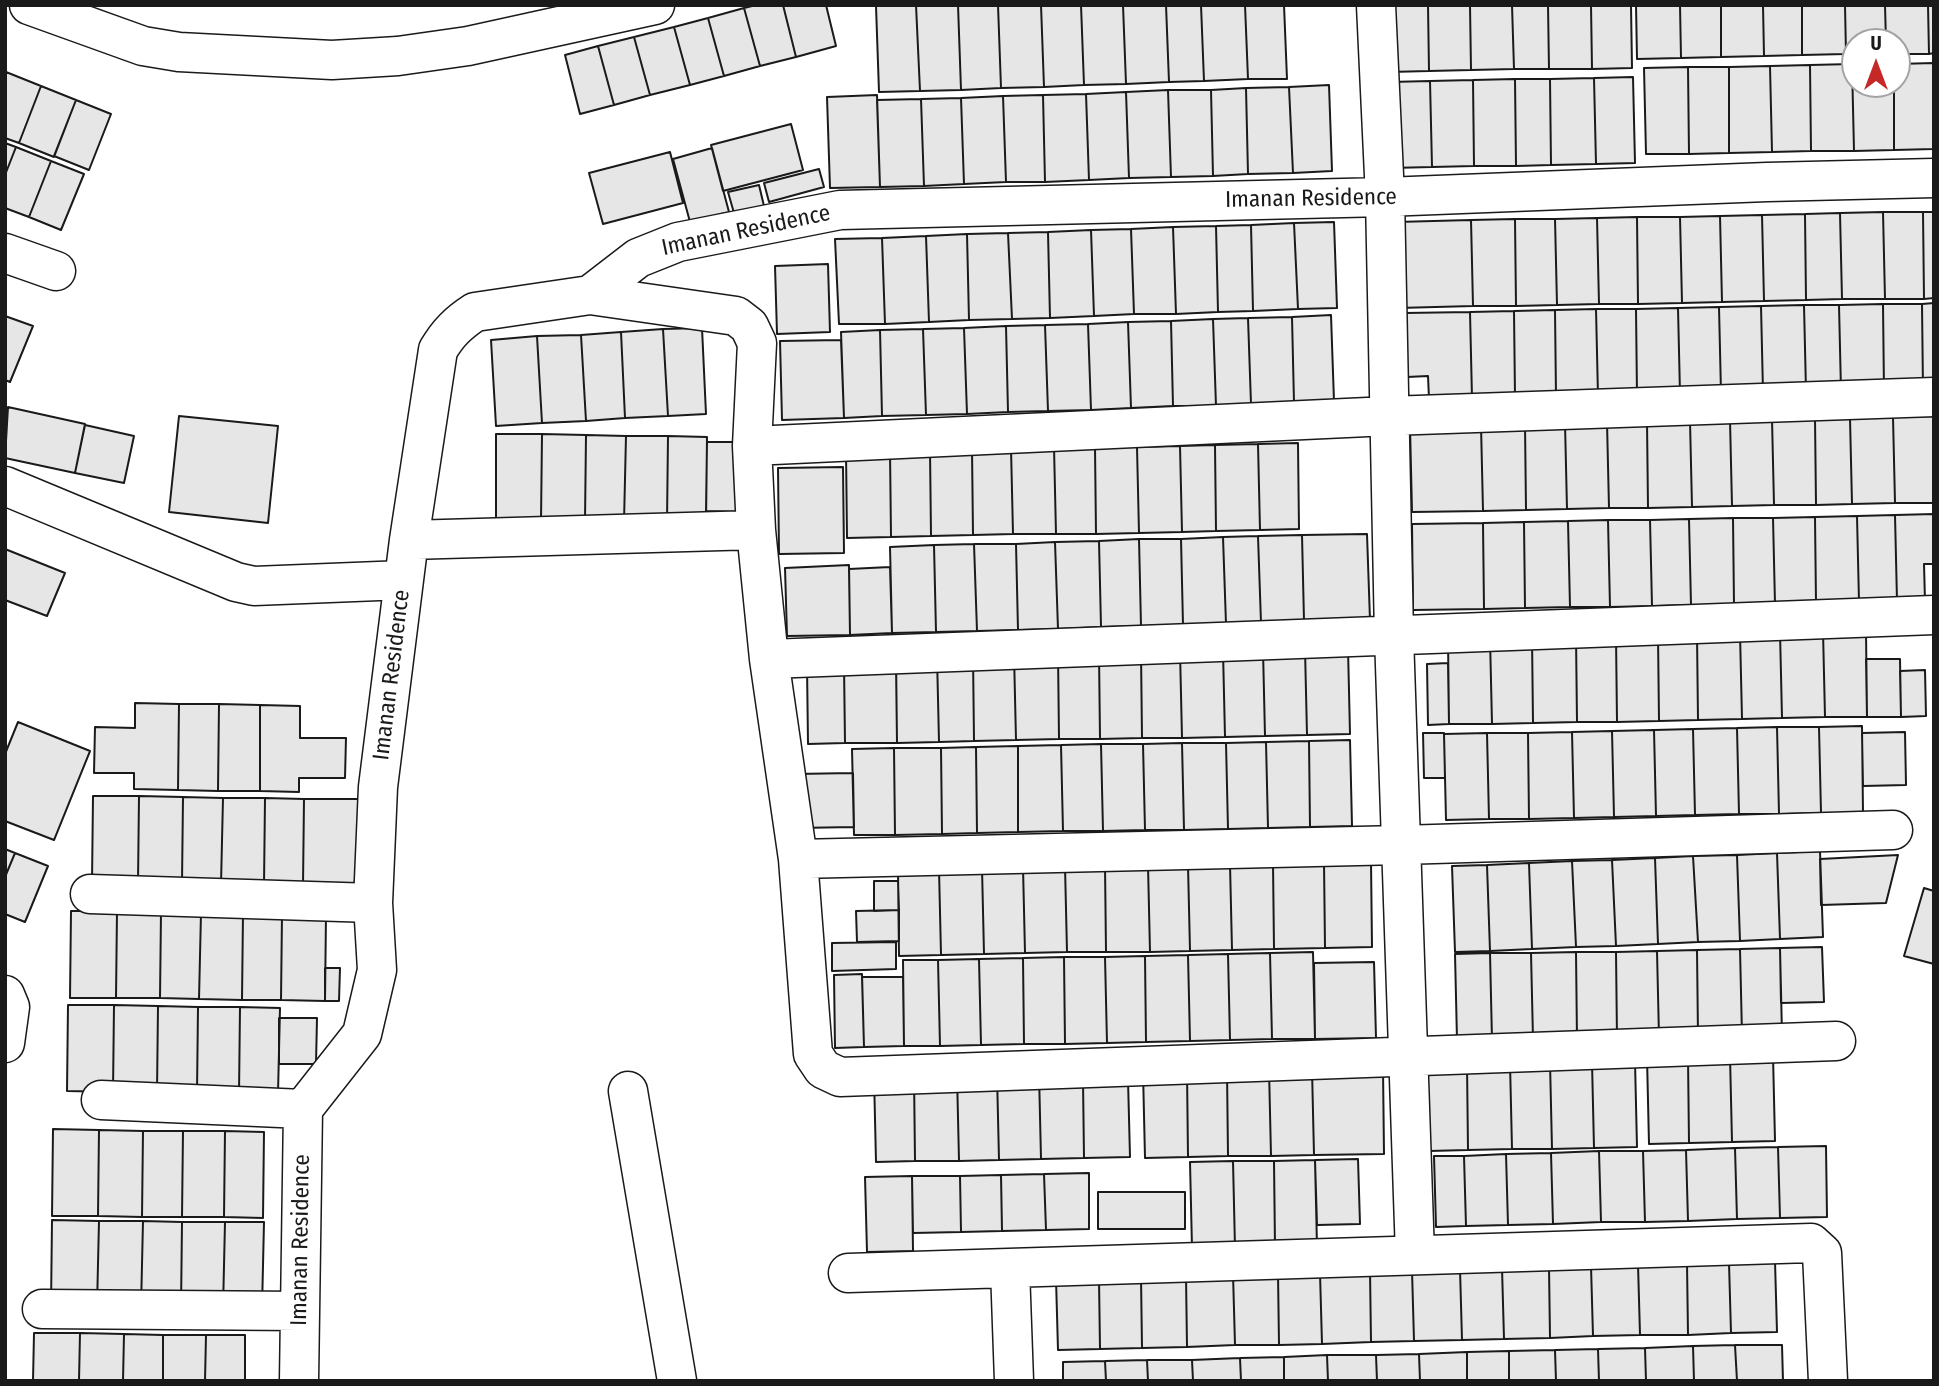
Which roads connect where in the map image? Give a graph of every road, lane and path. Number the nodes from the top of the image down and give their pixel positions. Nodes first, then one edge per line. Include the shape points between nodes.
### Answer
1 (29, 5) edge
2 (655, 5) edge
3 (1376, 5) edge
4 (1934, 178) edge
5 (1385, 197) junction
6 (5, 253) edge
7 (56, 271) dead end
8 (590, 295) junction
9 (1934, 397) edge
10 (1389, 416) junction
11 (752, 446) junction
12 (5, 486) edge
13 (756, 530) junction
14 (409, 540) junction
15 (404, 580) junction
16 (1934, 615) edge
17 (1394, 636) junction
18 (769, 659) junction
19 (1893, 830) dead end
20 (1401, 845) junction
21 (797, 859) junction
22 (90, 894) dead end
23 (373, 903) junction
24 (5, 995) edge
25 (1836, 1041) dead end
26 (5, 1043) edge
27 (1408, 1055) junction
28 (628, 1091) dead end
29 (101, 1100) dead end
30 (303, 1109) junction
31 (1415, 1255) junction
32 (1010, 1269) junction
33 (848, 1273) dead end
34 (42, 1310) dead end
35 (299, 1311) junction
36 (299, 1381) edge
37 (677, 1381) edge
38 (1014, 1381) edge
39 (1828, 1381) edge

1 - 2 street via 143,46 332,60 468,46
3 - 5 street
4 - 5 street, Imanan Residence
5 - 8 street, Imanan Residence via 840,210 678,242 638,258
5 - 10 street
6 - 7 street
8 - 11 street via 721,312 749,326 757,343
8 - 14 street, Imanan Residence via 475,312 450,331 438,350
9 - 10 street
10 - 11 street
10 - 17 street
11 - 13 street
12 - 15 street via 236,582 254,586
13 - 14 street
13 - 18 street
14 - 15 street, Imanan Residence
15 - 23 street, Imanan Residence via 379,787
16 - 17 street
17 - 18 street
17 - 20 street
18 - 21 street
19 - 20 street
20 - 21 street
20 - 27 street
21 - 27 street via 813,1054 824,1069 840,1077
22 - 23 street
23 - 30 street, Imanan Residence via 377,970 362,1034
24 - 26 street via 10,1007
25 - 27 street
27 - 31 street
28 - 37 street
29 - 30 street
30 - 35 street, Imanan Residence
31 - 32 street
31 - 39 street via 1811,1243 1822,1253
32 - 33 street
32 - 38 street
34 - 35 street
35 - 36 street, Imanan Residence

